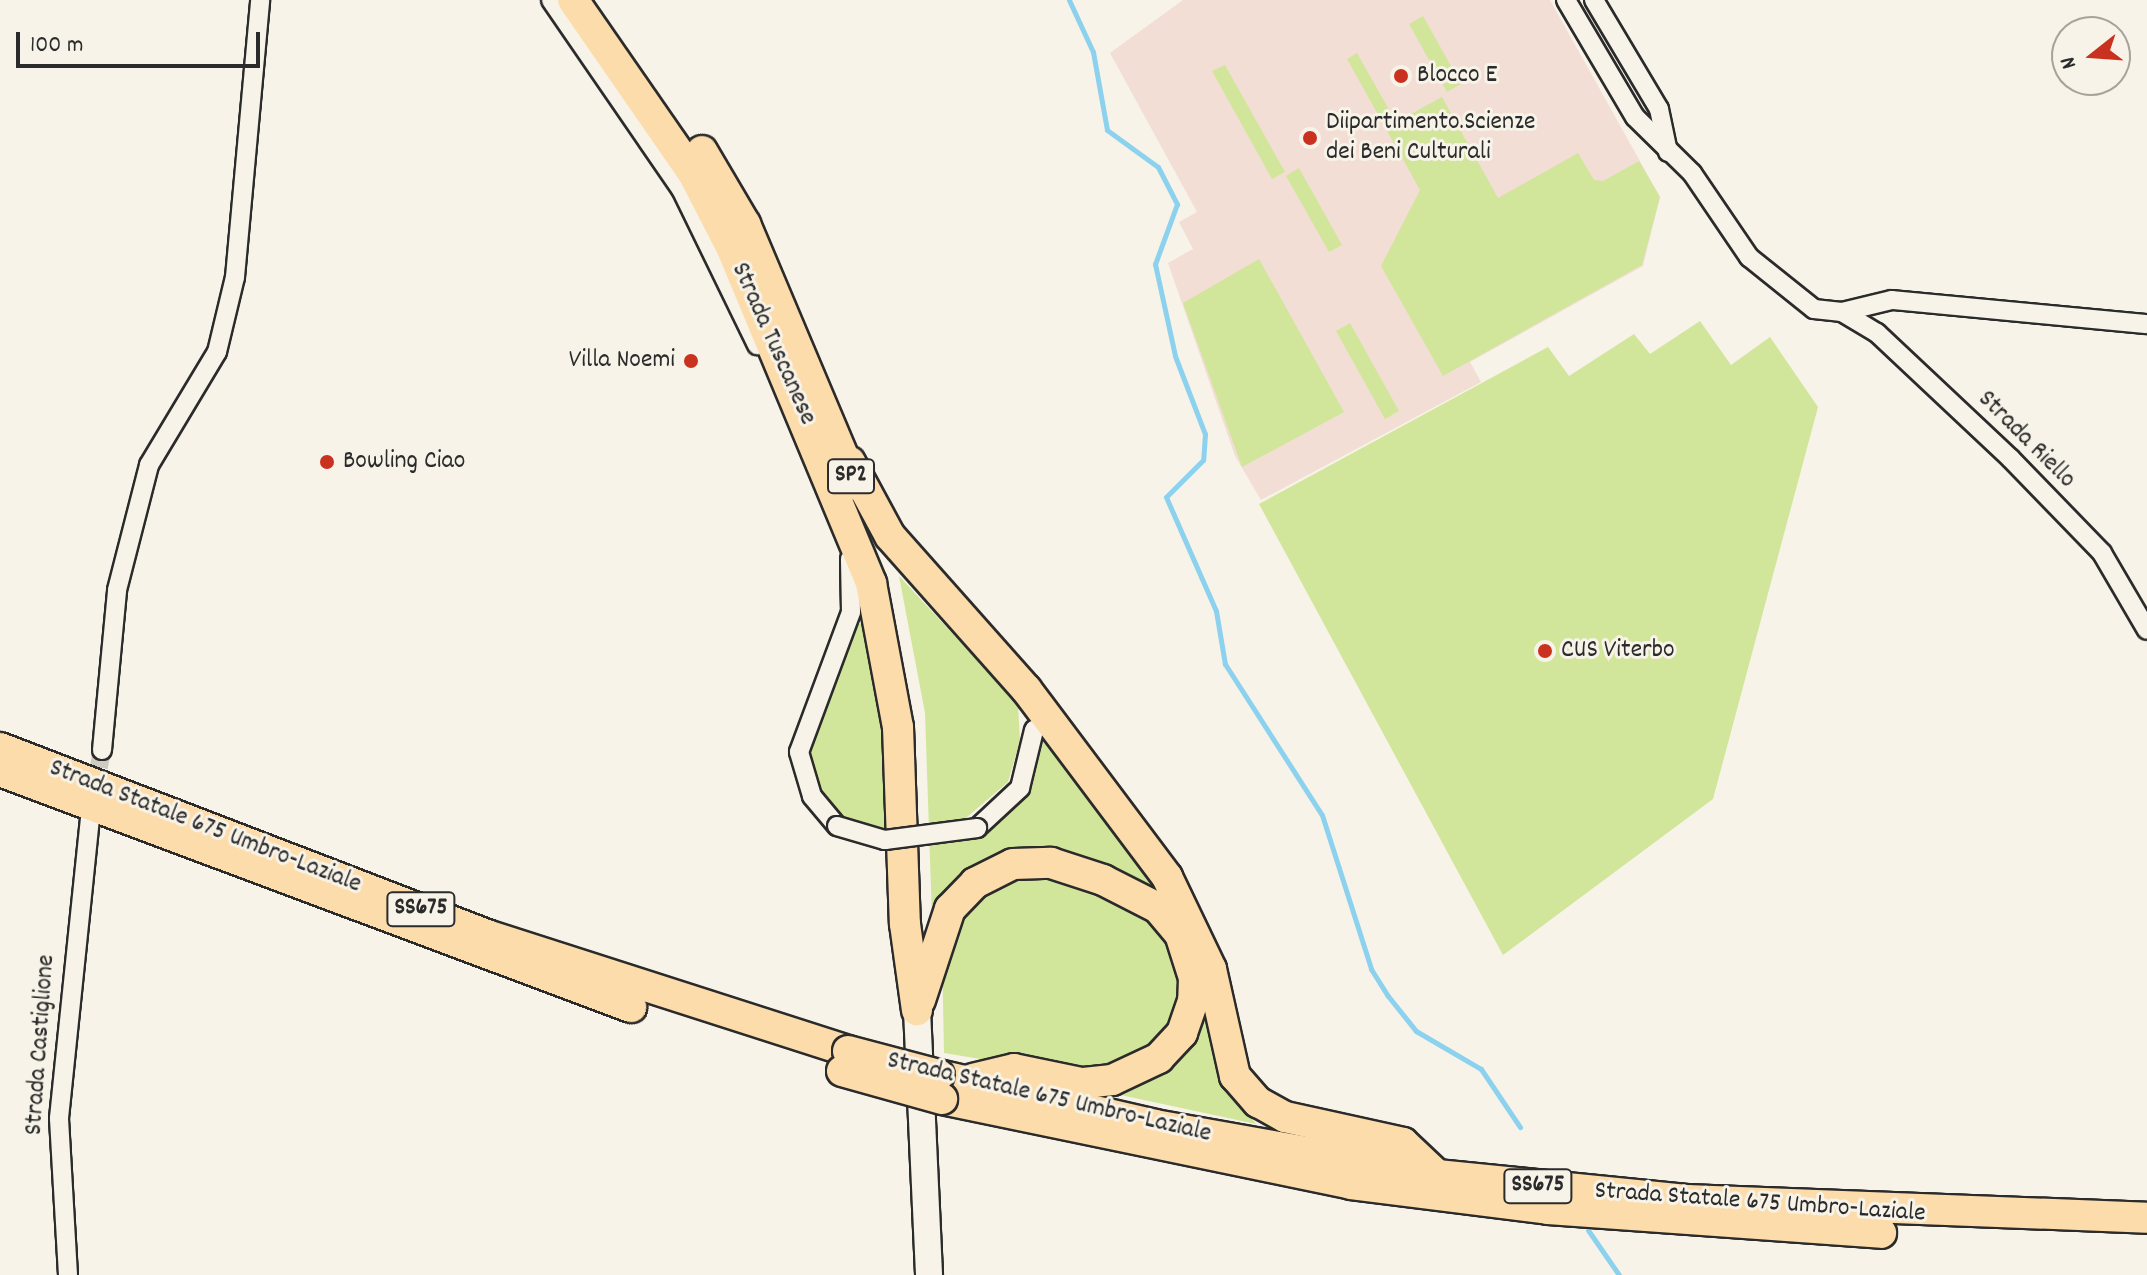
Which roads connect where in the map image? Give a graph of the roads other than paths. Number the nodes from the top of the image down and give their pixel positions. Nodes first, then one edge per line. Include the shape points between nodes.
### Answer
1 (260, 0) edge
2 (551, 0) edge
3 (573, 0) edge
4 (595, 0) edge
5 (1566, 0) edge
6 (1594, 0) edge
7 (1669, 155) junction
8 (1840, 312) junction
9 (2147, 324) edge
10 (843, 452) junction
11 (853, 566) junction
12 (2147, 630) edge
13 (891, 673) junction
14 (1026, 689) junction
15 (1034, 730) joint
16 (0, 748) edge
17 (102, 750) tunnel mouth
18 (0, 771) edge
19 (90, 820) dead end
20 (917, 1010) junction
21 (845, 1061) junction
22 (949, 1085) junction
23 (1437, 1175) junction
24 (2147, 1218) edge
25 (2147, 1239) edge
26 (68, 1275) edge
27 (929, 1275) edge

1 - 17 street via 235,277 217,352 149,465 117,590
2 - 11 street, Strada Tuscanese via 664,162 709,241
3 - 13 highway, Strada Tuscanese / SP2 via 694,175 732,249 841,498
4 - 10 highway, Strada Tuscanese / SP2 via 745,224
5 - 7 street, Strada Riello via 1635,117
6 - 7 street via 1659,109
7 - 8 street, Strada Riello via 1692,173 1749,257 1814,309
8 - 9 street via 1892,300
8 - 12 street, Strada Riello via 1877,333 2092,543
10 - 14 highway via 890,536
10 - 20 highway, Strada Tuscanese / SP2 via 886,575 914,691 924,909
11 - 13 highway
11 - 15 street, bridge via 851,612 799,752 812,796 837,826 885,840 977,828 1020,788
13 - 20 highway, Strada Tuscanese / SP2 via 905,924
14 - 15 highway
14 - 23 highway via 1123,810 1197,930 1235,1076 1258,1102 1285,1117 1403,1143
16 - 21 highway, Strada Statale 675 Umbro-Laziale / SS675 via 487,935
18 - 21 highway, Strada Statale 675 Umbro-Laziale / SS675 via 477,954
19 - 26 street, Strada Castiglione via 59,1118
20 - 22 highway via 950,909 975,883 1013,864 1051,863 1103,880 1158,908 1180,934 1194,978 1193,1001 1182,1033 1159,1058 1112,1080 1081,1083 1014,1069
20 - 27 main road, Strada Tuscanese / SP2
21 - 22 highway, Strada Statale 675 Umbro-Laziale / SS675, bridge
22 - 23 highway, Strada Statale 675 Umbro-Laziale / SS675 via 1292,1153
22 - 25 highway, Strada Statale 675 Umbro-Laziale / SS675 via 1336,1181 1548,1209 1940,1236
23 - 24 highway, Strada Statale 675 Umbro-Laziale / SS675 via 1703,1201

